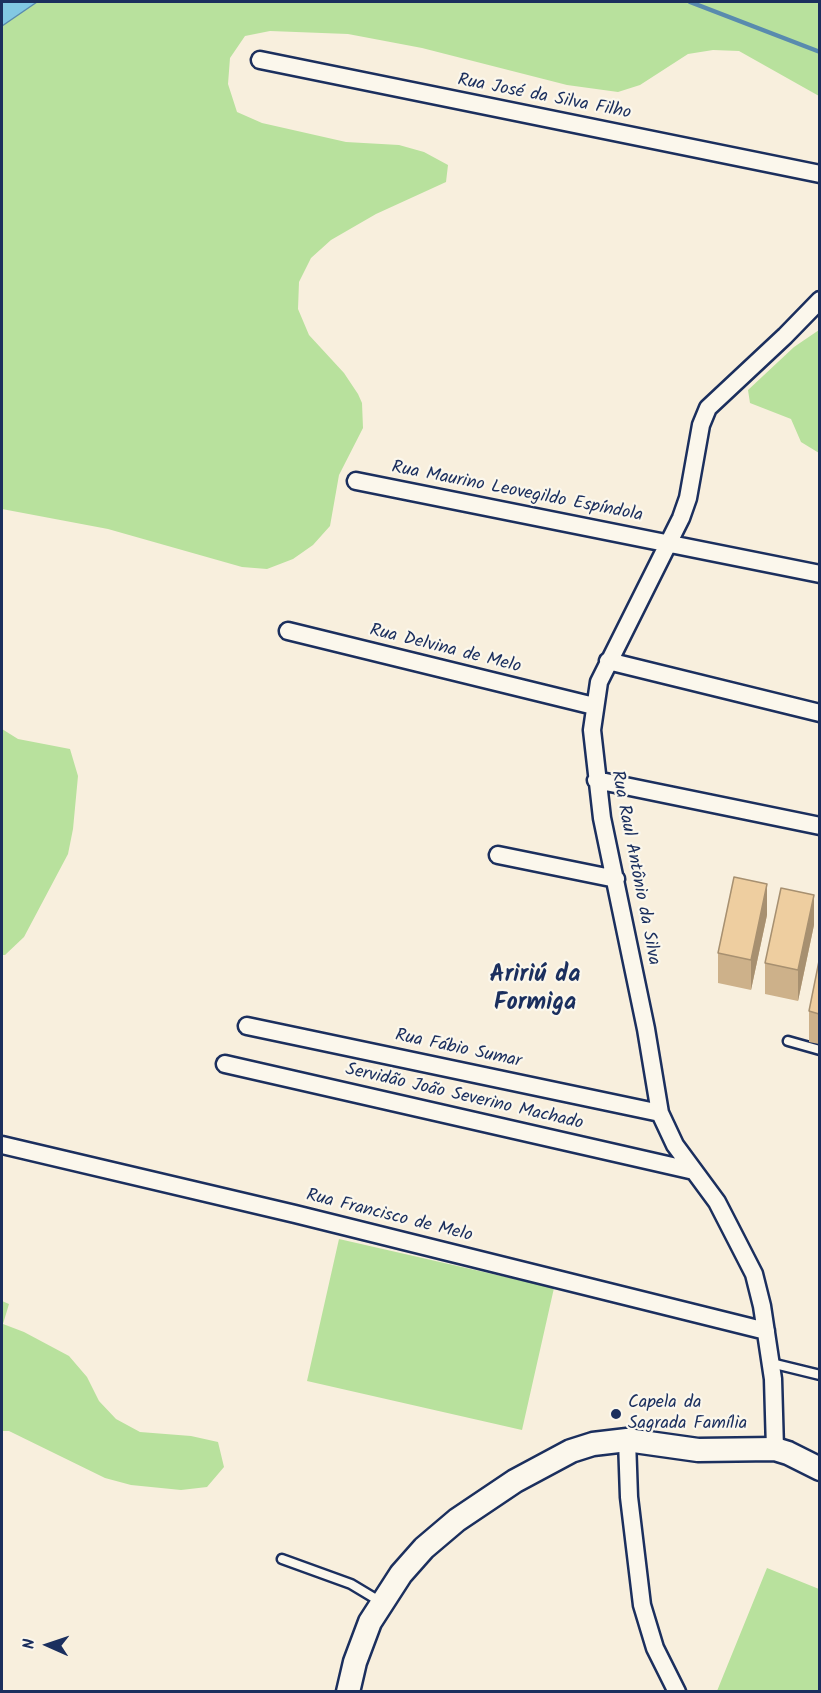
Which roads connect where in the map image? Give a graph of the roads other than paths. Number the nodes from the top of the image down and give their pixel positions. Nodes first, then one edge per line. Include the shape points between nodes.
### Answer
1 (260, 60) dead end
2 (819, 174) edge
3 (819, 300) edge
4 (356, 481) dead end
5 (669, 543) junction
6 (819, 574) edge
7 (288, 631) dead end
8 (608, 661) junction
9 (594, 706) junction
10 (819, 713) edge
11 (596, 780) junction
12 (819, 826) edge
13 (498, 855) dead end
14 (616, 879) junction
15 (247, 1026) dead end
16 (788, 1041) dead end
17 (819, 1050) edge
18 (225, 1064) dead end
19 (660, 1113) junction
20 (2, 1145) edge
21 (694, 1171) junction
22 (766, 1331) junction
23 (771, 1364) junction
24 (819, 1375) edge
25 (627, 1440) junction
26 (775, 1449) junction
27 (819, 1469) edge
28 (282, 1559) dead end
29 (381, 1602) junction
30 (348, 1692) edge
31 (677, 1692) edge

1 - 2 street, Rua José da Silva Filho
3 - 5 street, Rua Raul Antônio da Silva via 708,408 688,498
4 - 5 street, Rua Maurino Leovegildo Espíndola
5 - 6 street, Rua Maurino Leovegildo Espíndola
5 - 8 street, Rua Raul Antônio da Silva
7 - 9 street, Rua Delvina de Melo
8 - 9 street, Rua Raul Antônio da Silva
8 - 10 street
9 - 11 street, Rua Raul Antônio da Silva
11 - 12 street
11 - 14 street, Rua Raul Antônio da Silva
13 - 14 street
14 - 19 street, Rua Raul Antônio da Silva
15 - 19 street, Rua Fábio Sumar
16 - 17 lane
18 - 21 street, Servidão João Severino Machado
19 - 21 street, Rua Raul Antônio da Silva via 675,1145
20 - 22 street, Rua Francisco de Melo
21 - 22 street, Rua Raul Antônio da Silva via 717,1202 746,1256
22 - 23 street, Rua Raul Antônio da Silva
23 - 24 lane
23 - 26 street, Rua Raul Antônio da Silva
25 - 26 street via 698,1450
25 - 29 street via 571,1451 515,1480 424,1548
25 - 31 street via 630,1508 642,1605 655,1648
26 - 27 street
28 - 29 lane via 343,1580
29 - 30 street via 361,1643

